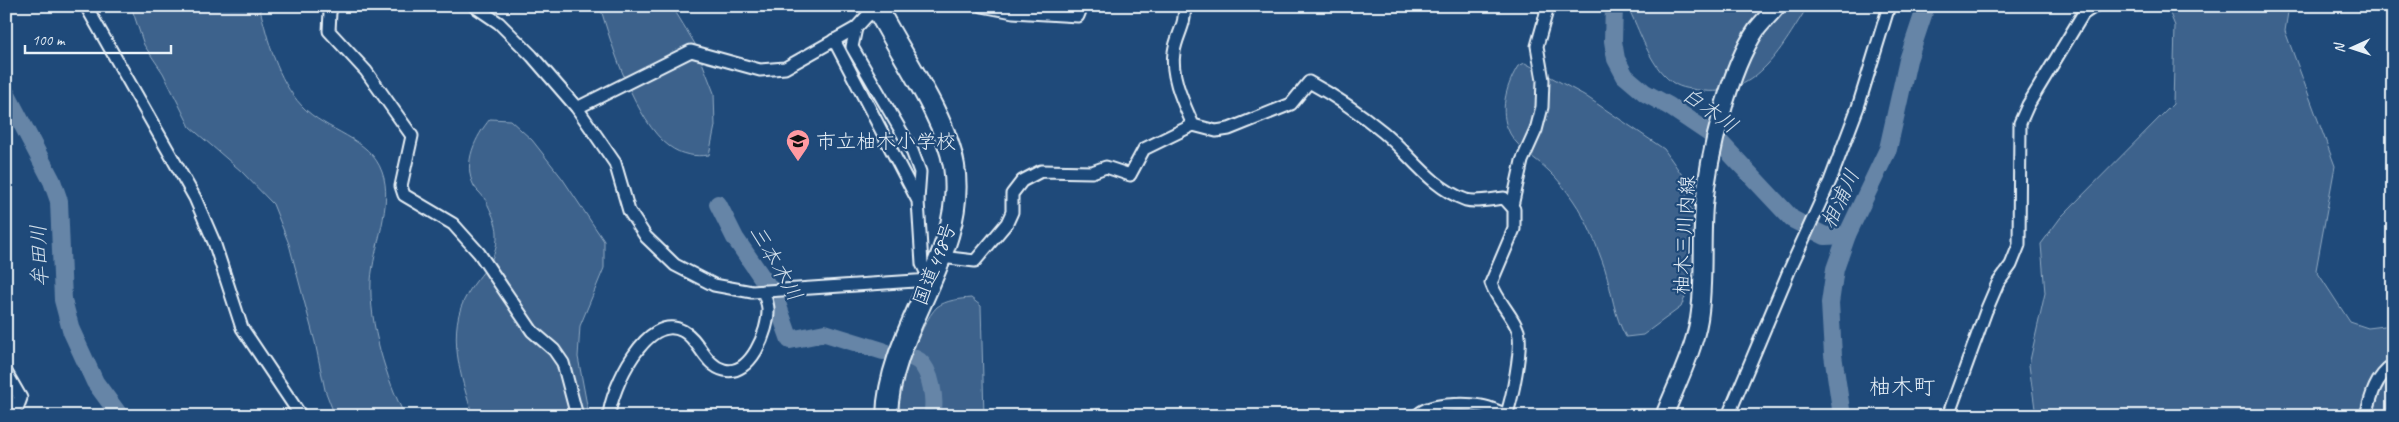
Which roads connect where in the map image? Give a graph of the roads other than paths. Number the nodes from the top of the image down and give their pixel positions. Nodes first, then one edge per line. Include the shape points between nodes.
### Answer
1 (86, 6) edge
2 (333, 6) edge
3 (474, 6) edge
4 (982, 6) edge
5 (1082, 6) edge
6 (1184, 6) edge
7 (1545, 6) edge
8 (1777, 6) edge
9 (1889, 6) edge
10 (2096, 6) edge
11 (881, 8) edge
12 (856, 28) junction
13 (834, 40) junction
14 (576, 108) junction
15 (1193, 125) junction
16 (918, 202) junction
17 (1512, 206) junction
18 (941, 257) junction
19 (930, 280) junction
20 (763, 291) junction
21 (2393, 365) edge
22 (6, 372) edge
23 (6, 393) edge
24 (11, 413) edge
25 (302, 416) edge
26 (577, 416) edge
27 (609, 416) edge
28 (887, 416) edge
29 (1418, 416) edge
30 (1507, 416) edge
31 (1664, 416) edge
32 (1728, 416) edge
33 (1948, 416) edge
34 (2366, 416) edge

1 - 25 street via 195,198 214,242 242,328
2 - 26 street via 329,31 366,71 412,136 401,186 404,195 453,224 478,253 532,331 554,350 563,363
3 - 14 street via 499,23 532,56
4 - 5 street via 1013,12 1078,16
6 - 15 street via 1185,14 1174,53 1176,76
7 - 17 street via 1546,14 1537,46 1543,80 1542,107 1522,161
8 - 31 main road, 柚木三川内線 via 1757,29 1739,64 1720,122 1707,174 1699,322
9 - 32 street via 1858,107 1830,181 1788,271
10 - 33 street via 2083,14 2020,123 2019,245 1986,311
11 - 12 street
11 - 18 highway, 国道498号 via 945,134 954,167 952,227
12 - 13 street
12 - 16 street via 852,47 920,172
13 - 14 street via 785,68 760,70 691,51
13 - 16 street
14 - 20 street via 615,163 630,211 646,237 675,266 714,285
15 - 17 street via 1216,131 1229,129 1291,104 1309,82 1343,101 1383,132 1429,178 1446,190 1468,200 1504,198
15 - 18 street via 1144,149 1130,175 1106,167 1092,172 1041,171 1022,181 1012,194 1012,212 1007,223 975,261
16 - 19 street via 922,264
17 - 30 street via 1514,229 1491,283 1496,298 1518,331 1514,394
18 - 19 highway, 国道498号
19 - 20 street
19 - 28 highway, 国道498号 via 895,363
20 - 27 street via 768,310 762,336 748,364 736,370 714,366 685,331 676,328 660,331 631,358 613,393
21 - 34 street via 2374,386
22 - 24 street via 21,398
23 - 24 street via 12,405
29 - 30 street via 1423,410 1450,405 1482,406

